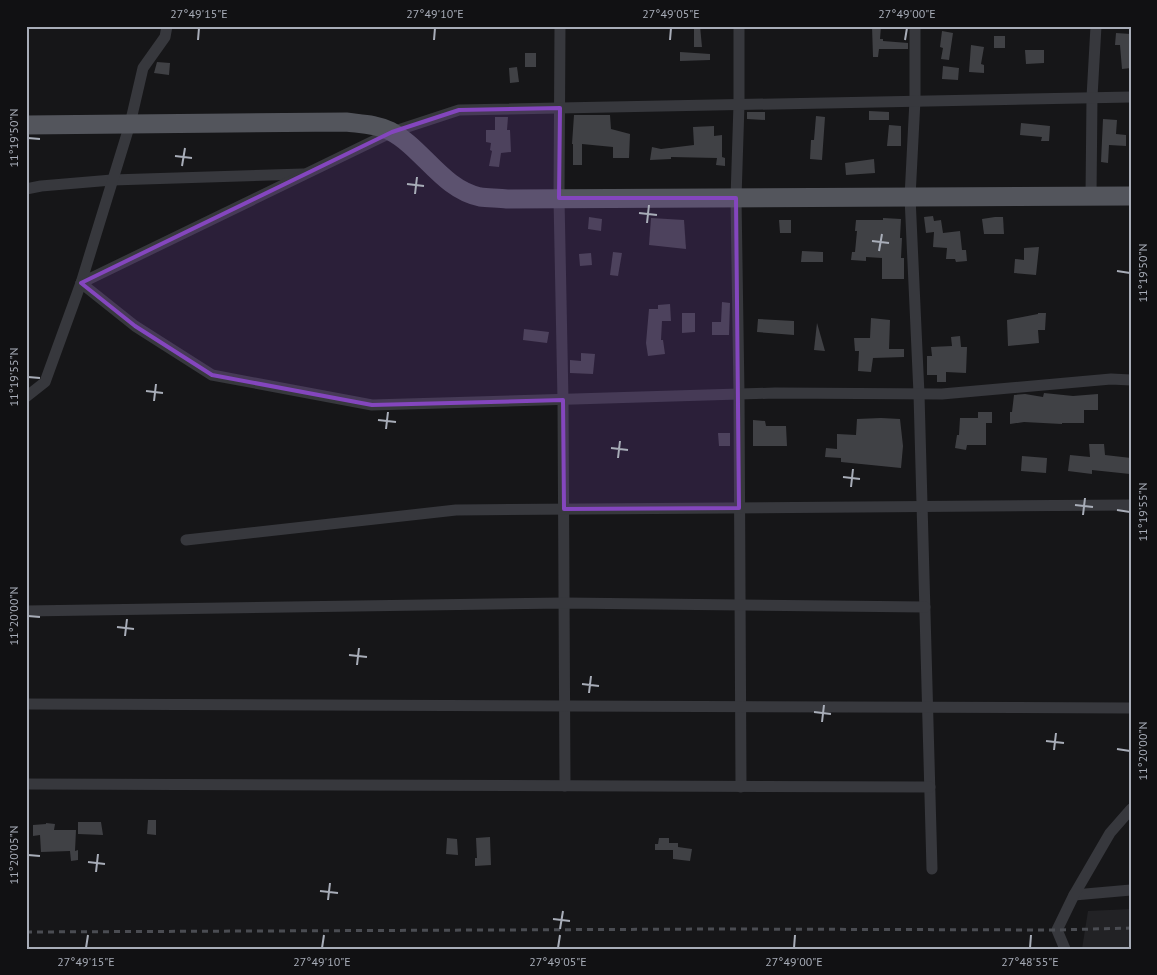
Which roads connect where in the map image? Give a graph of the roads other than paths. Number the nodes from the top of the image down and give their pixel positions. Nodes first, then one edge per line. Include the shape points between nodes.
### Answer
1 (167, 26) edge
2 (560, 26) edge
3 (739, 26) edge
4 (915, 26) edge
5 (1096, 26) edge
6 (1131, 97) edge
7 (1092, 98) junction
8 (915, 100) junction
9 (739, 104) junction
10 (560, 108) junction
11 (130, 124) junction
12 (26, 125) edge
13 (392, 132) junction
14 (307, 174) junction
15 (112, 180) junction
16 (26, 189) edge
17 (1091, 196) junction
18 (1131, 196) edge
19 (910, 197) junction
20 (559, 198) junction
21 (736, 198) junction
22 (81, 283) junction
23 (1131, 380) edge
24 (739, 394) junction
25 (919, 394) junction
26 (26, 397) edge
27 (563, 400) junction
28 (1131, 506) edge
29 (922, 507) junction
30 (739, 508) junction
31 (564, 509) junction
32 (186, 540) dead end
33 (564, 603) junction
34 (740, 605) junction
35 (925, 606) junction
36 (26, 611) edge
37 (26, 704) edge
38 (565, 706) junction
39 (740, 706) junction
40 (928, 707) junction
41 (1131, 708) edge
42 (26, 784) edge
43 (565, 786) junction
44 (741, 787) junction
45 (930, 787) junction
46 (1131, 809) edge
47 (932, 869) dead end
48 (1131, 890) edge
49 (1074, 895) junction
50 (1064, 949) edge

1 - 11 street via 165,37 142,68
2 - 10 street
3 - 9 street
4 - 8 street
5 - 7 street
6 - 7 street
7 - 8 street
7 - 17 street
8 - 9 street
8 - 19 street
9 - 10 street
9 - 21 street
10 - 13 street via 459,110
10 - 20 street
11 - 12 main road
11 - 13 main road via 346,122 376,125
11 - 15 street
13 - 14 street
13 - 20 main road via 463,191 479,197
14 - 15 street
14 - 22 street
15 - 16 street
15 - 22 street
17 - 18 main road
17 - 19 main road
19 - 21 main road
19 - 25 street
20 - 21 main road
20 - 27 street
21 - 24 street
22 - 26 street via 46,382
22 - 27 street via 135,326 212,375 372,406
23 - 25 street
24 - 25 street
24 - 27 street
24 - 30 street
25 - 29 street
27 - 31 street
28 - 29 street
29 - 30 street
29 - 35 street
30 - 31 street
30 - 34 street
31 - 32 street via 456,510
31 - 33 street
33 - 34 street
33 - 36 street
33 - 38 street
34 - 35 street
34 - 39 street
35 - 40 street
37 - 38 street
38 - 39 street
38 - 43 street
39 - 40 street
39 - 44 street
40 - 41 street
40 - 45 street
42 - 43 street
43 - 44 street
44 - 45 street
45 - 47 street
46 - 49 street via 1110,833
48 - 49 street
49 - 50 street via 1057,930

